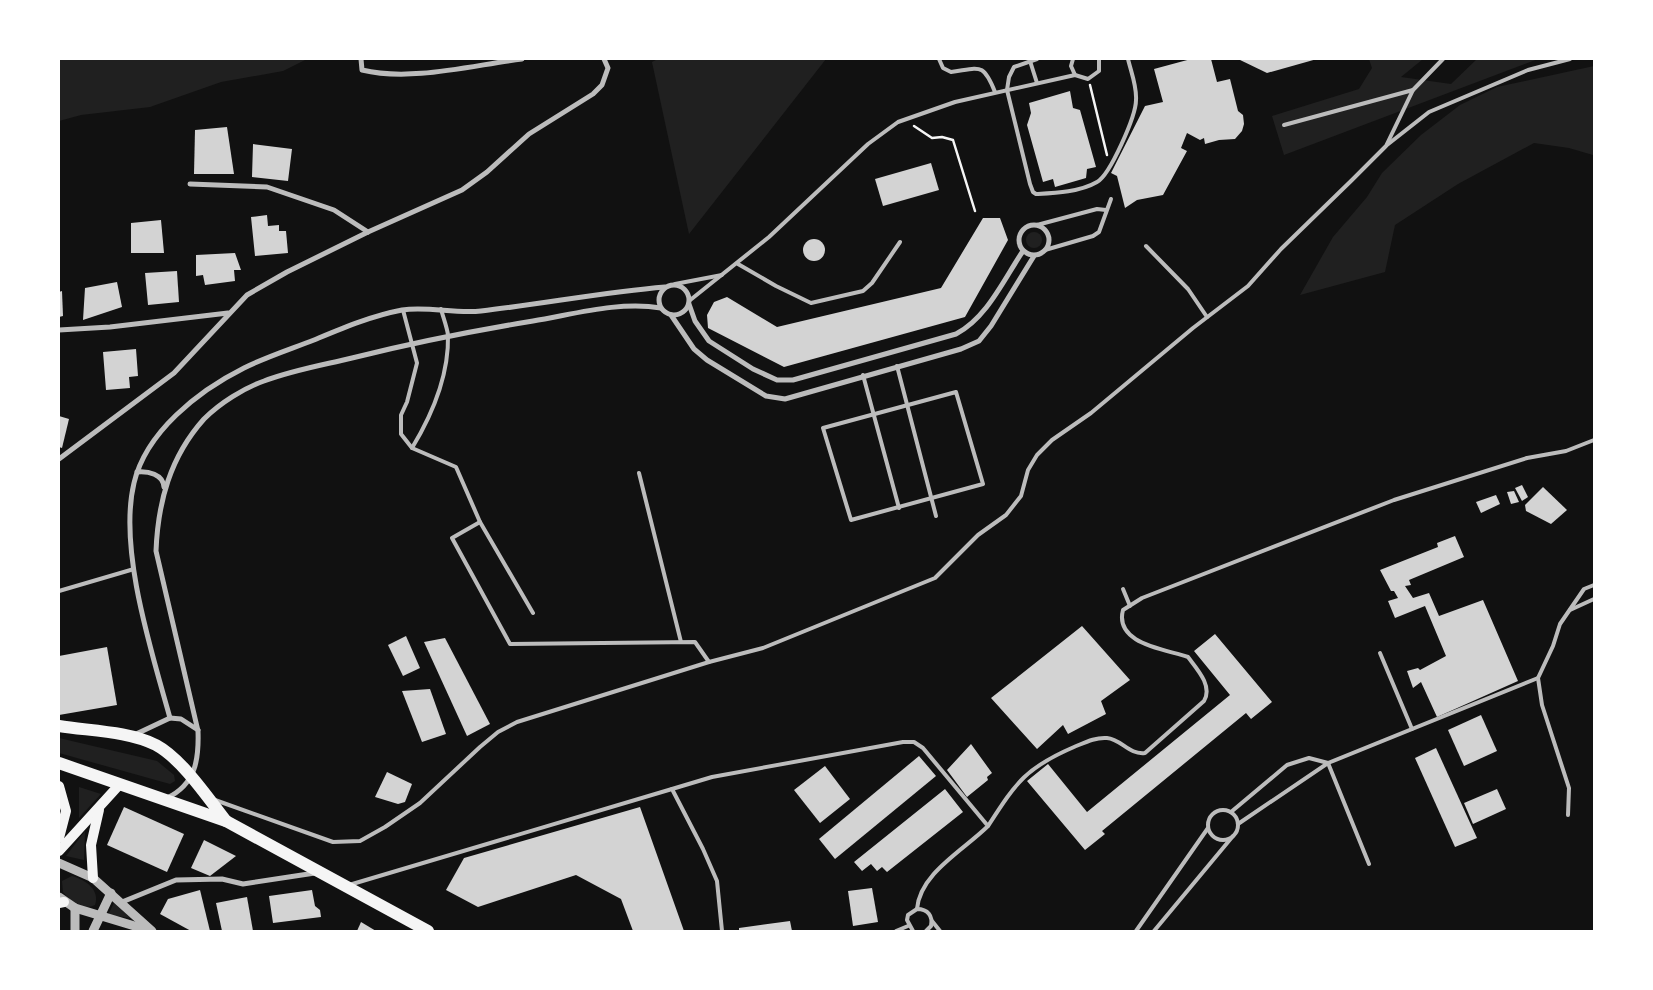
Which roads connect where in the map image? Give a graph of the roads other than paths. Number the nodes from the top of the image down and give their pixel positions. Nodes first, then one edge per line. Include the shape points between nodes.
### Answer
1 (361, 59) edge
2 (522, 59) edge
3 (604, 59) edge
4 (939, 59) edge
5 (1037, 59) edge
6 (1072, 59) edge
7 (1099, 59) edge
8 (1128, 59) edge
9 (1443, 59) edge
10 (1570, 59) edge
11 (1030, 61) junction
12 (1075, 75) junction
13 (1037, 83) junction
14 (1007, 90) junction
15 (1413, 90) junction
16 (995, 92) junction
17 (1284, 125) dead end
18 (1386, 146) junction
19 (190, 184) dead end
20 (1111, 199) dead end
21 (1106, 210) junction
22 (1037, 225) junction
23 (368, 232) junction
24 (900, 242) dead end
25 (1146, 246) dead end
26 (1045, 250) junction
27 (1022, 251) junction
28 (1034, 256) junction
29 (738, 264) junction
30 (724, 274) junction
31 (675, 284) junction
32 (665, 287) junction
33 (689, 302) junction
34 (661, 308) junction
35 (441, 309) junction
36 (403, 310) junction
37 (229, 313) junction
38 (671, 315) junction
39 (1207, 317) junction
40 (59, 330) edge
41 (448, 335) junction
42 (411, 343) junction
43 (897, 366) junction
44 (863, 375) junction
45 (907, 405) junction
46 (874, 414) junction
47 (1594, 440) edge
48 (412, 448) junction
49 (59, 459) edge
50 (137, 472) junction
51 (640, 473) dead end
52 (164, 490) junction
53 (932, 498) junction
54 (899, 508) junction
55 (936, 516) dead end
56 (480, 522) junction
57 (134, 570) junction
58 (1594, 585) edge
59 (1123, 588) dead end
60 (59, 591) edge
61 (1594, 599) edge
62 (1130, 606) junction
63 (1568, 611) junction
64 (533, 613) dead end
65 (681, 642) junction
66 (1380, 653) dead end
67 (709, 662) junction
68 (1538, 678) junction
69 (170, 718) junction
70 (59, 726) edge
71 (1412, 729) junction
72 (198, 730) junction
73 (129, 736) junction
74 (59, 763) edge
75 (1328, 763) junction
76 (191, 777) junction
77 (120, 784) junction
78 (59, 786) edge
79 (672, 789) junction
80 (206, 796) junction
81 (165, 799) junction
82 (101, 805) junction
83 (1231, 812) junction
84 (1568, 814) dead end
85 (226, 821) junction
86 (1238, 824) junction
87 (988, 826) junction
88 (1208, 828) junction
89 (1232, 836) junction
90 (59, 838) edge
91 (59, 851) edge
92 (59, 863) edge
93 (1369, 864) dead end
94 (321, 872) junction
95 (93, 878) junction
96 (346, 886) junction
97 (110, 893) junction
98 (60, 901) edge
99 (122, 902) junction
100 (74, 908) junction
101 (917, 908) junction
102 (101, 916) junction
103 (932, 921) junction
104 (908, 926) junction
105 (75, 931) edge
106 (93, 931) edge
107 (151, 931) edge
108 (428, 931) edge
109 (722, 931) edge
110 (896, 931) edge
111 (913, 931) edge
112 (926, 931) edge
113 (940, 931) edge
114 (1136, 931) edge
115 (1154, 931) edge

1 - 2 street via 362,70 379,74 413,74
3 - 23 street via 608,68 602,85 593,94 529,134 474,183
4 - 16 lane via 943,68 951,72 984,70
5 - 11 lane
6 - 12 lane
7 - 12 lane via 1099,71 1088,79
8 - 14 lane via 1136,102 1110,168 1096,183 1062,192 1033,192
9 - 15 lane
10 - 18 lane via 1519,73 1429,112
11 - 13 lane
11 - 14 lane via 1014,67
12 - 13 lane
13 - 14 lane
14 - 16 lane
15 - 17 lane
15 - 18 lane
16 - 29 lane via 905,120 868,144
18 - 39 lane via 1281,248 1248,286
19 - 23 street via 267,186 334,210
20 - 21 lane
21 - 22 lane via 1097,209
21 - 26 lane via 1099,232 1093,236
22 - 26 street via 1049,236
22 - 27 street via 1024,227 1020,232
23 - 37 street via 247,295
24 - 29 lane via 863,291 811,303
25 - 39 lane via 1188,289
26 - 28 street
27 - 28 street
27 - 33 street via 970,327 956,334 793,380 777,380 752,369 709,341 694,321
28 - 43 street via 979,340 961,349
29 - 30 lane
30 - 31 lane
30 - 33 lane
31 - 32 street
31 - 33 street via 688,293
32 - 34 street via 658,297
32 - 35 street via 479,311
33 - 38 street via 682,313
34 - 38 street
34 - 41 street via 642,305 602,309
35 - 36 street
35 - 41 lane
36 - 42 lane
36 - 50 street via 369,318 243,368 165,424 148,448
37 - 40 street
37 - 49 street via 174,372
38 - 44 street via 694,349 766,396 785,399
39 - 67 lane via 1037,455 1028,470 1020,496 1006,515 978,535 935,578 763,648
41 - 42 street
41 - 48 lane via 439,394
42 - 48 lane via 417,363 401,415 401,434
42 - 52 street via 263,381 233,397 205,419 185,444
43 - 44 street
43 - 45 lane
44 - 46 lane
45 - 46 lane
45 - 53 lane
45 - 53 lane via 956,392 983,484
46 - 54 lane
46 - 54 lane via 823,428 851,520
47 - 62 lane via 1394,500 1142,598
48 - 56 lane via 456,467
50 - 52 street via 146,471 158,476
50 - 57 street via 130,510
51 - 65 lane
52 - 72 street via 157,524 156,551
53 - 54 lane
53 - 55 lane
56 - 64 lane
56 - 65 lane via 452,538 510,644
57 - 60 lane
57 - 69 street
58 - 63 lane via 1584,589
59 - 62 lane
61 - 63 lane
62 - 87 lane via 1124,610 1123,628 1133,639 1188,657 1207,688 1204,701 1145,753 1138,754 1111,738 1096,738 1033,767
63 - 68 lane
65 - 67 lane via 695,642
66 - 71 lane
67 - 80 lane via 517,722 480,747 420,803 360,841 333,842
68 - 71 lane
68 - 84 lane via 1542,705 1569,788
69 - 72 street via 181,719
69 - 73 street
70 - 73 highway
71 - 75 lane
72 - 76 street via 199,755
73 - 76 highway via 156,745
74 - 77 highway
75 - 83 lane via 1309,758 1287,765
75 - 86 lane
75 - 93 lane
76 - 80 highway
76 - 81 street
77 - 81 highway
77 - 82 main road
78 - 90 main road via 66,810
79 - 87 lane via 712,777 914,742 923,748
79 - 96 lane
79 - 109 lane via 704,848 717,881
80 - 85 highway
81 - 85 highway
82 - 91 main road
82 - 95 main road via 91,845
83 - 86 lane
83 - 88 lane via 1217,810 1211,815
85 - 94 highway
86 - 89 lane
87 - 101 lane via 927,882 918,898
88 - 89 lane via 1218,839 1226,840
88 - 114 lane
89 - 115 lane
92 - 95 street
94 - 96 highway
94 - 99 street via 243,884 222,879 176,880
95 - 97 street
96 - 108 highway
97 - 99 street
97 - 102 street
98 - 100 street
99 - 107 street
100 - 102 street
100 - 105 street
101 - 103 lane via 928,911
101 - 104 lane via 908,915
102 - 106 street
102 - 107 street
103 - 112 lane
103 - 113 lane
104 - 110 lane
104 - 111 lane

